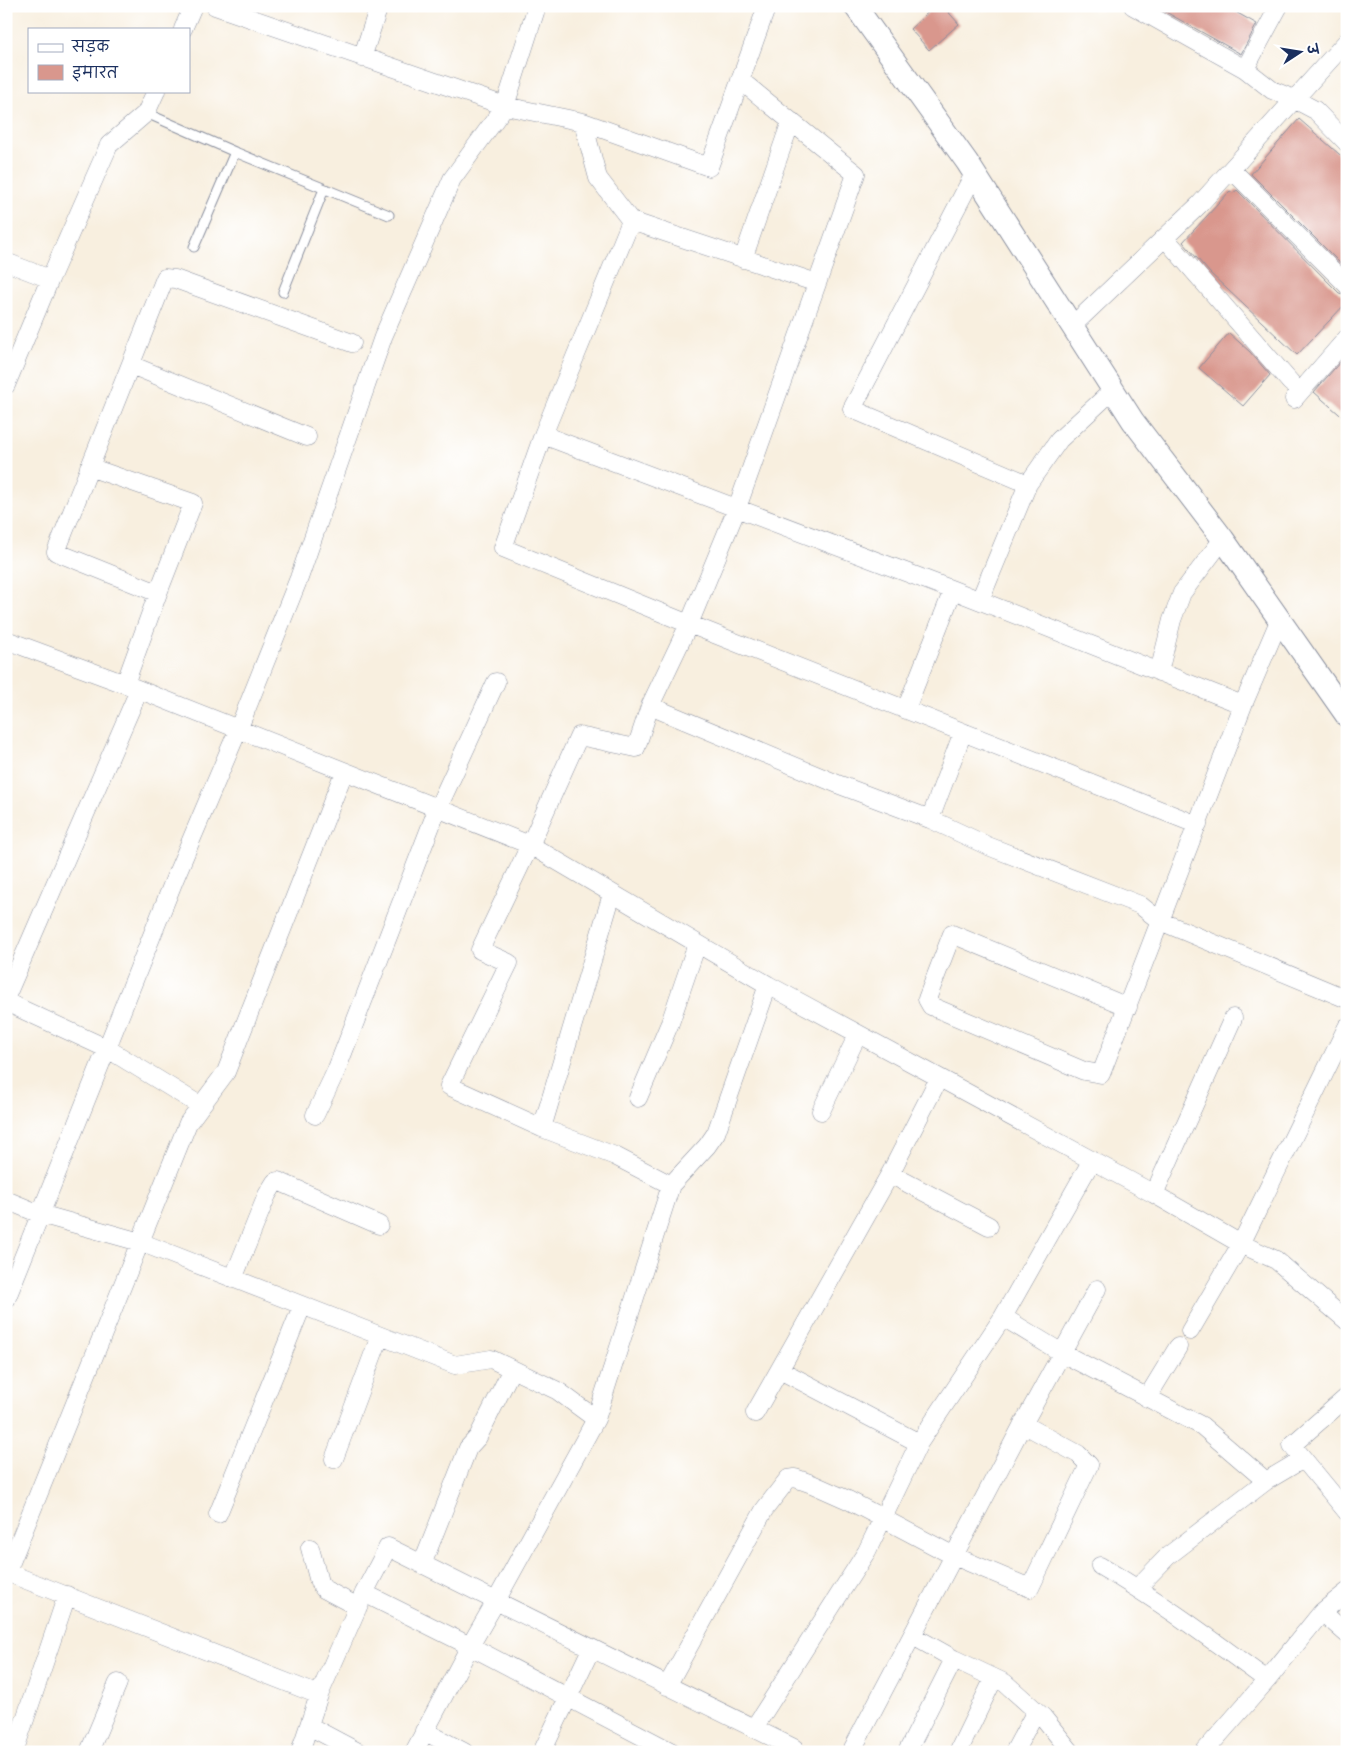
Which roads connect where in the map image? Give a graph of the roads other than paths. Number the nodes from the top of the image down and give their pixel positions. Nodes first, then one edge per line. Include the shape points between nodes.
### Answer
1 (193, 6) edge
2 (215, 6) edge
3 (379, 6) edge
4 (536, 6) edge
5 (767, 6) edge
6 (855, 6) edge
7 (1133, 6) edge
8 (1279, 6) edge
9 (184, 28) edge
10 (1347, 41) edge
11 (362, 58) junction
12 (1245, 69) junction
13 (740, 80) junction
14 (156, 92) edge
15 (1294, 99) junction
16 (505, 106) junction
17 (146, 113) junction
18 (791, 121) junction
19 (583, 122) junction
20 (1347, 143) edge
21 (235, 152) junction
22 (1232, 170) junction
23 (974, 174) junction
24 (324, 189) junction
25 (390, 215) dead end
26 (631, 221) junction
27 (1165, 238) junction
28 (194, 247) dead end
29 (743, 259) junction
30 (6, 262) edge
31 (50, 279) junction
32 (817, 284) junction
33 (1347, 285) edge
34 (283, 292) dead end
35 (1072, 326) junction
36 (1347, 338) edge
37 (352, 343) dead end
38 (131, 365) junction
39 (6, 386) edge
40 (1113, 390) junction
41 (544, 435) junction
42 (307, 437) dead end
43 (89, 468) junction
44 (1028, 484) junction
45 (737, 508) junction
46 (1223, 539) junction
47 (953, 590) junction
48 (158, 594) junction
49 (980, 600) junction
50 (1279, 621) junction
51 (689, 624) junction
52 (6, 640) edge
53 (1160, 672) junction
54 (496, 682) dead end
55 (132, 687) junction
56 (1243, 705) junction
57 (650, 706) junction
58 (906, 709) junction
59 (1347, 716) edge
60 (238, 730) junction
61 (963, 732) junction
62 (344, 772) junction
63 (438, 809) junction
64 (930, 819) junction
65 (1198, 825) junction
66 (530, 845) junction
67 (612, 894) junction
68 (1160, 921) junction
69 (698, 944) junction
70 (768, 985) junction
71 (6, 997) edge
72 (1347, 999) edge
73 (6, 1002) edge
74 (1128, 1007) junction
75 (1233, 1018) dead end
76 (1347, 1027) edge
77 (858, 1034) junction
78 (108, 1049) junction
79 (939, 1078) junction
80 (638, 1098) dead end
81 (201, 1106) junction
82 (821, 1111) dead end
83 (315, 1115) dead end
84 (542, 1128) junction
85 (1092, 1160) junction
86 (890, 1174) junction
87 (671, 1185) junction
88 (1154, 1194) junction
89 (6, 1200) edge
90 (40, 1214) junction
91 (379, 1225) dead end
92 (989, 1226) dead end
93 (140, 1242) junction
94 (1241, 1244) junction
95 (233, 1279) junction
96 (1097, 1289) dead end
97 (6, 1300) edge
98 (302, 1306) junction
99 (1003, 1318) junction
100 (1347, 1321) edge
101 (1190, 1331) dead end
102 (380, 1336) junction
103 (1178, 1347) dead end
104 (1062, 1353) junction
105 (512, 1369) junction
106 (780, 1370) junction
107 (1347, 1397) edge
108 (1147, 1398) junction
109 (755, 1413) dead end
110 (596, 1420) junction
111 (1023, 1424) junction
112 (919, 1444) junction
113 (334, 1459) dead end
114 (1303, 1459) junction
115 (1266, 1480) junction
116 (1347, 1512) edge
117 (218, 1514) dead end
118 (883, 1518) junction
119 (310, 1548) dead end
120 (954, 1556) junction
121 (422, 1564) junction
122 (1100, 1566) dead end
123 (6, 1572) edge
124 (1138, 1588) junction
125 (1347, 1592) edge
126 (67, 1595) junction
127 (361, 1600) junction
128 (496, 1601) junction
129 (1322, 1612) junction
130 (1347, 1634) edge
131 (913, 1636) junction
132 (470, 1646) junction
133 (591, 1649) junction
134 (954, 1659) junction
135 (994, 1678) junction
136 (1266, 1680) junction
137 (118, 1683) dead end
138 (667, 1686) junction
139 (319, 1694) junction
140 (569, 1698) junction
141 (1036, 1711) junction
142 (309, 1726) junction
143 (754, 1728) junction
144 (424, 1731) junction
145 (796, 1750) edge
146 (671, 1751) edge
147 (1070, 1751) edge
148 (14, 1752) edge
149 (89, 1752) edge
150 (300, 1752) edge
151 (358, 1752) edge
152 (414, 1752) edge
153 (464, 1752) edge
154 (542, 1752) edge
155 (851, 1752) edge
156 (907, 1752) edge
157 (958, 1752) edge
158 (1014, 1752) edge
159 (1204, 1752) edge

1 - 9 street
2 - 11 street
3 - 11 street
4 - 16 street
5 - 13 street
6 - 23 street
7 - 12 street
8 - 12 street
10 - 15 street
11 - 16 street
12 - 15 street via 1272,90
13 - 18 street
13 - 19 street via 709,167
14 - 17 street
15 - 20 street via 1315,110
15 - 22 street
16 - 19 street
16 - 60 street via 452,179 387,328 298,578
17 - 21 lane
17 - 31 street via 109,145
18 - 29 street
18 - 32 street via 856,174
19 - 26 street via 598,178
21 - 24 lane
21 - 28 lane
22 - 27 street
22 - 33 street
23 - 35 street
23 - 44 street via 852,409
24 - 25 lane
24 - 34 lane
26 - 29 street
26 - 41 street
27 - 35 street
27 - 36 street via 1293,391
29 - 32 street
30 - 31 street
31 - 39 street
32 - 45 street
35 - 40 street
37 - 38 street via 175,278 165,278
38 - 42 street
38 - 43 street
40 - 44 street via 1059,440
40 - 46 street
41 - 45 street
41 - 51 street via 503,548
43 - 48 street via 56,552
43 - 48 street via 193,503
44 - 49 street
45 - 47 street
45 - 51 street
46 - 50 street
46 - 53 street via 1182,592
47 - 49 street
47 - 58 street
48 - 55 street
49 - 53 street
50 - 56 street
50 - 59 street
51 - 57 street
51 - 58 street
52 - 55 street
53 - 56 street
54 - 63 street
55 - 60 street
55 - 71 street
56 - 65 street
57 - 64 street
57 - 66 street via 636,748 579,736
58 - 61 street
60 - 62 street
60 - 78 street
61 - 64 street
61 - 65 street
62 - 63 street
62 - 81 street via 226,1072
63 - 66 street
63 - 83 street via 342,1056
64 - 68 street via 988,846 1140,905
65 - 68 street
66 - 67 street
66 - 84 street via 480,950 509,962 449,1086
67 - 69 street
67 - 84 street
68 - 72 street
68 - 74 street
69 - 70 street
69 - 80 street via 670,1023
70 - 77 street
70 - 87 street via 716,1133
73 - 78 street
74 - 74 street via 1101,1074 1084,1071 931,1006 927,999 952,934
75 - 88 street
76 - 94 street
77 - 79 street
77 - 82 street
78 - 81 street
78 - 90 street
79 - 85 street
79 - 86 street
81 - 93 street via 188,1124
84 - 87 street via 615,1156
85 - 88 street
85 - 99 street
86 - 92 street
86 - 106 street
87 - 110 street
88 - 94 street
89 - 90 street
90 - 93 street
90 - 97 street
91 - 95 street via 294,1187 275,1182
93 - 95 street
93 - 123 street
94 - 100 street via 1276,1260
94 - 101 street
95 - 98 street
96 - 104 street
98 - 102 street
98 - 117 street
99 - 104 street
99 - 112 street
102 - 105 street via 455,1365 490,1358
102 - 113 street
103 - 108 street
104 - 108 street
104 - 111 street
105 - 110 street via 558,1391
105 - 121 street via 478,1437 468,1448
106 - 109 street
106 - 112 street
107 - 114 street via 1292,1445
108 - 115 street via 1202,1426
110 - 128 street
111 - 120 street
111 - 120 street via 1078,1454 1089,1465 1030,1588
112 - 118 street
114 - 115 street
114 - 116 street
115 - 124 street via 1168,1556
118 - 120 street
118 - 138 street via 812,1484 788,1479 764,1510
118 - 143 street via 867,1551
119 - 127 street via 324,1589
120 - 131 street
121 - 127 street via 388,1547
121 - 128 street
122 - 124 street
123 - 126 street
124 - 136 street
125 - 129 street
126 - 139 street
126 - 148 street
127 - 132 street
127 - 139 street
128 - 132 street
128 - 133 street
129 - 130 street
129 - 136 street
131 - 134 street
131 - 155 street
132 - 140 street
132 - 144 street
133 - 138 street
133 - 140 street
134 - 135 street
134 - 156 street
135 - 141 street via 1005,1683
135 - 157 street
136 - 159 street
137 - 149 street
138 - 143 street
139 - 142 street
140 - 146 street
140 - 154 street
141 - 147 street
141 - 158 street
142 - 150 street
142 - 151 street
143 - 145 street
144 - 152 street
144 - 153 street

